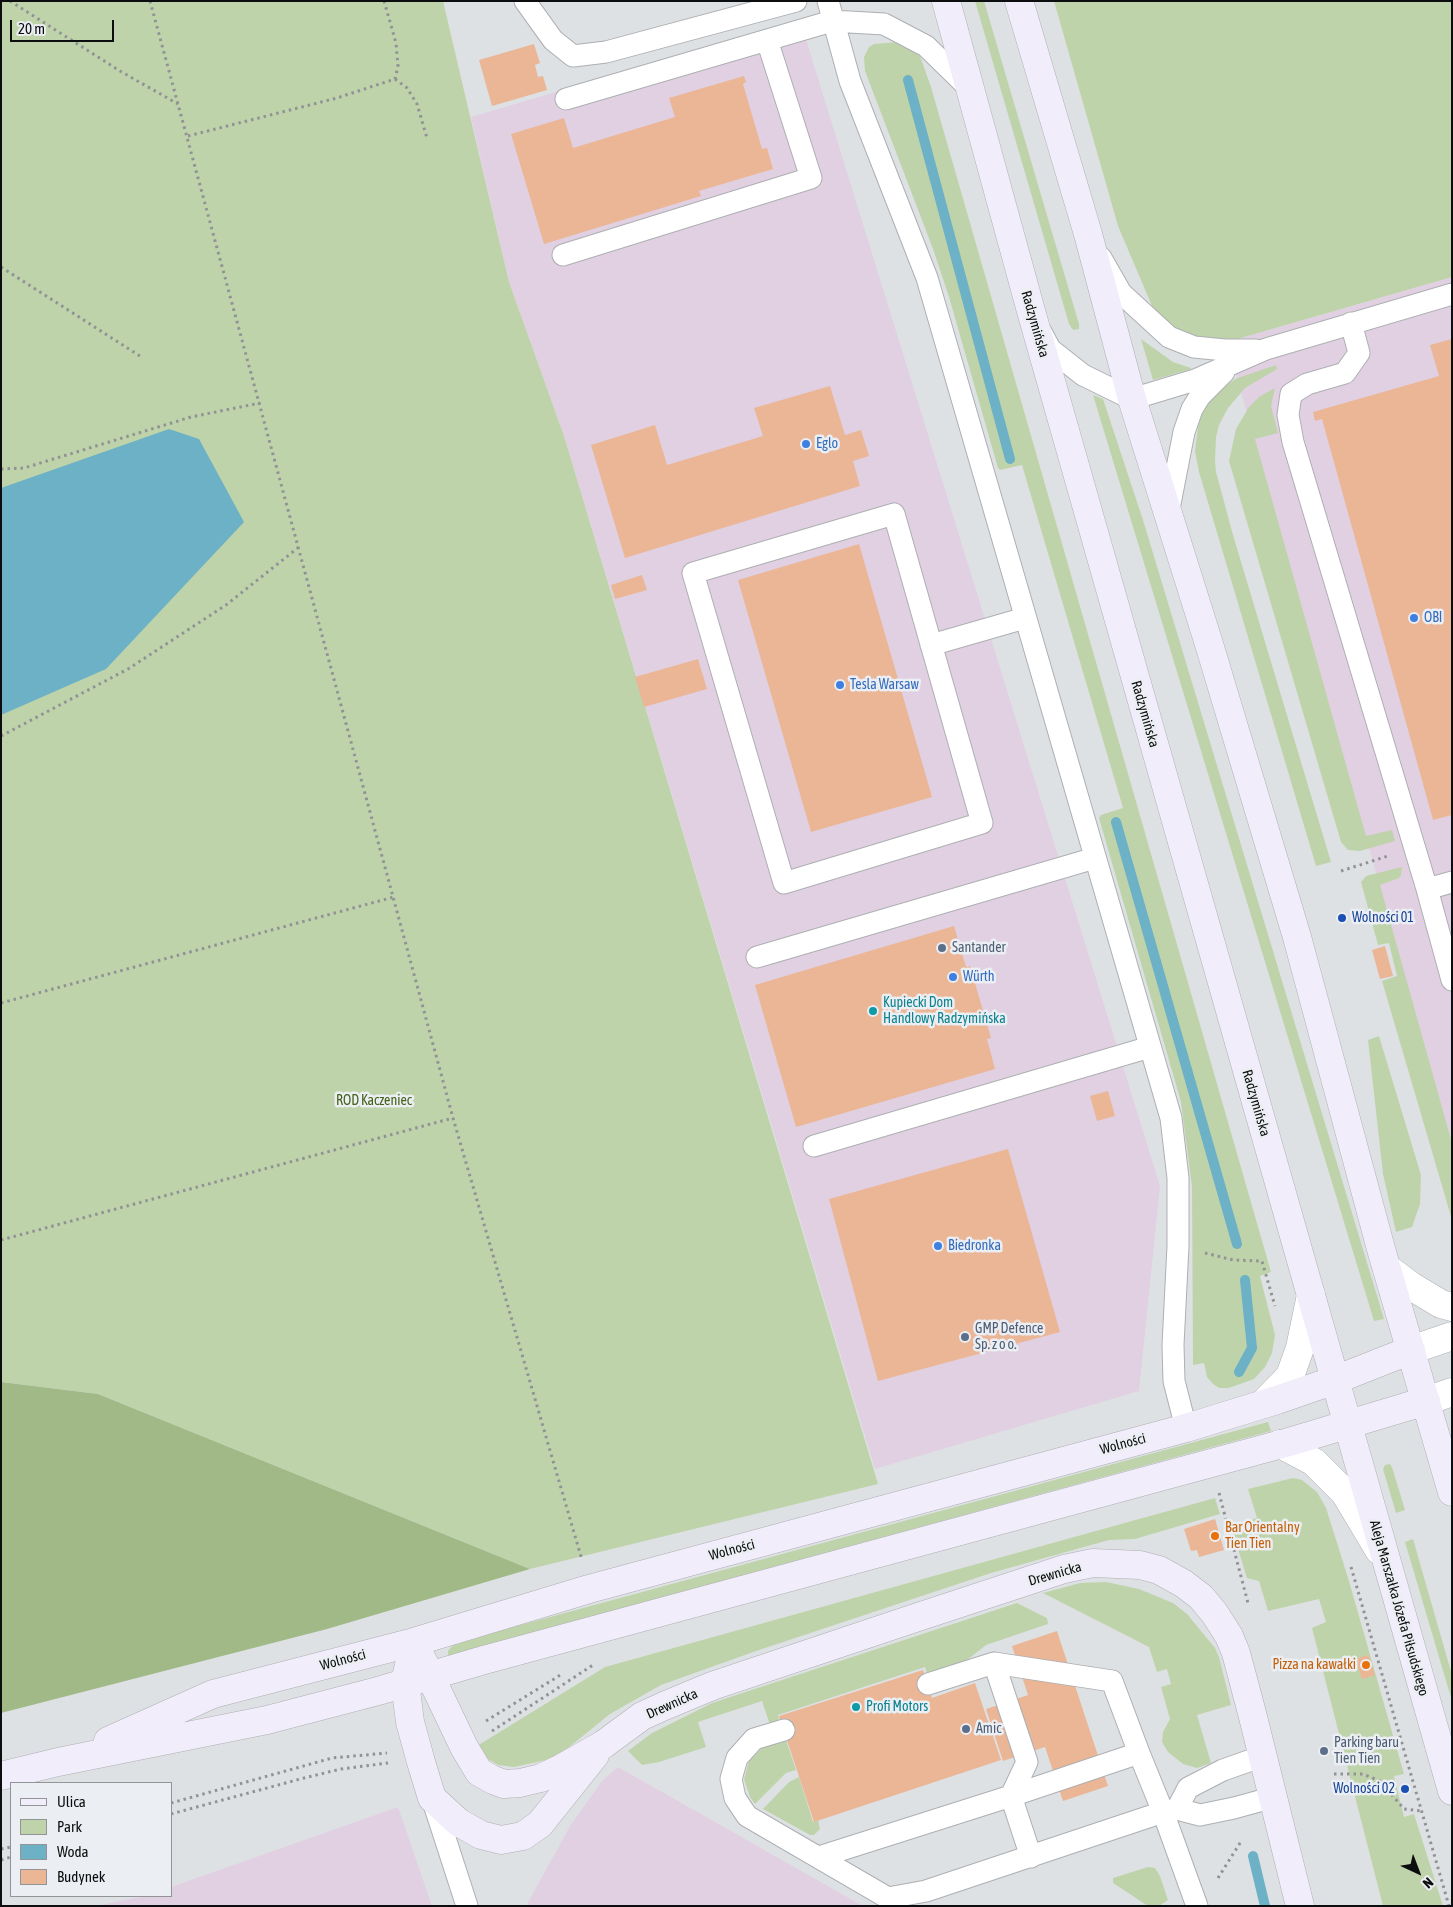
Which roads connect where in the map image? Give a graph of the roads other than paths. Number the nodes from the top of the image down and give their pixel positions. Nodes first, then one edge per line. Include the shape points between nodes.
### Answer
1 (525, 1) edge
2 (796, 1) edge
3 (946, 1) edge
4 (1019, 1) edge
5 (830, 11) edge
6 (767, 40) junction
7 (970, 89) junction
8 (566, 99) dead end
9 (1088, 234) junction
10 (563, 255) dead end
11 (1452, 294) edge
12 (1031, 311) junction
13 (1351, 323) junction
14 (1266, 349) junction
15 (1132, 399) junction
16 (1168, 515) junction
17 (1025, 618) junction
18 (931, 645) junction
19 (1095, 858) junction
20 (1452, 882) edge
21 (1427, 889) junction
22 (757, 957) dead end
23 (1452, 980) edge
24 (1150, 1047) junction
25 (814, 1146) dead end
26 (1387, 1268) junction
27 (1311, 1295) junction
28 (1452, 1306) edge
29 (1452, 1336) edge
30 (1411, 1350) junction
31 (1334, 1380) junction
32 (1452, 1392) edge
33 (1426, 1400) junction
34 (1264, 1404) junction
35 (1347, 1426) junction
36 (1186, 1428) junction
37 (1280, 1444) junction
38 (1452, 1492) edge
39 (1386, 1560) junction
40 (414, 1642) junction
41 (994, 1663) junction
42 (417, 1678) junction
43 (928, 1684) dead end
44 (784, 1730) dead end
45 (604, 1744) junction
46 (1139, 1753) junction
47 (1263, 1756) junction
48 (58, 1762) junction
49 (1, 1776) edge
50 (1452, 1791) edge
51 (1011, 1796) junction
52 (1274, 1797) junction
53 (432, 1798) junction
54 (1170, 1811) junction
55 (818, 1857) junction
56 (1031, 1857) junction
57 (929, 1898) edge
58 (467, 1906) edge
59 (1197, 1906) edge
60 (1300, 1906) edge

1 - 2 lane via 553,40 573,56 606,52
3 - 7 street, Radzymińska
4 - 9 street
5 - 6 lane
5 - 7 lane via 884,24 926,46
5 - 17 lane via 850,81 927,278
6 - 8 lane
6 - 10 lane via 811,178
7 - 12 street, Radzymińska
9 - 14 lane via 1121,293 1169,337 1194,347
9 - 15 street
11 - 13 lane
12 - 15 lane via 1050,349 1082,375
12 - 27 street, Radzymińska
13 - 14 lane
13 - 21 lane via 1359,353 1346,373 1307,384 1291,394 1288,415 1293,442
14 - 15 lane via 1195,380
14 - 16 lane via 1224,372 1192,409 1184,432
15 - 16 street
16 - 26 street via 1297,937
17 - 18 lane
17 - 19 lane
18 - 18 lane via 894,514 693,573 784,883 982,823
19 - 22 lane
19 - 24 lane
20 - 21 lane
21 - 23 lane
24 - 25 lane
24 - 36 lane via 1171,1118 1178,1178 1174,1381
26 - 28 street via 1440,1304
26 - 30 street
27 - 31 street, Radzymińska
27 - 34 street via 1300,1348 1290,1376
29 - 30 street
30 - 31 street, Wolności
30 - 33 street
31 - 34 street, Wolności
31 - 35 street, Radzymińska
32 - 33 street
33 - 35 street, Wolności
33 - 38 street
34 - 36 street, Wolności
35 - 37 street, Wolności
35 - 39 street, Aleja Marszałka Józefa Piłsudskiego
36 - 40 street, Wolności via 589,1589
37 - 39 street via 1314,1462 1345,1493
37 - 42 street, Wolności
39 - 50 street, Aleja Marszałka Józefa Piłsudskiego
40 - 42 street
40 - 48 street, Wolności via 213,1694
41 - 43 lane
41 - 46 lane via 1112,1681
41 - 51 lane via 1027,1762
42 - 45 street, Drewnicka via 479,1772 504,1784 541,1778
42 - 48 street, Wolności via 267,1720
42 - 53 street via 410,1722
44 - 55 lane via 754,1739 736,1758 731,1779 735,1798 747,1816
45 - 47 street, Drewnicka via 642,1716 712,1686 1064,1569 1116,1562 1159,1570 1201,1597 1216,1614 1236,1653
45 - 53 street, Drewnicka via 540,1824 523,1836 501,1840 481,1835 458,1822
46 - 51 lane
46 - 54 lane
47 - 52 street, Drewnicka
47 - 54 lane via 1223,1770 1188,1788
48 - 49 street, Wolności
51 - 55 lane
51 - 56 lane
52 - 54 lane via 1200,1815
52 - 60 street, Drewnicka
53 - 58 lane
54 - 56 lane
54 - 59 lane
55 - 57 lane via 888,1898
56 - 57 lane

